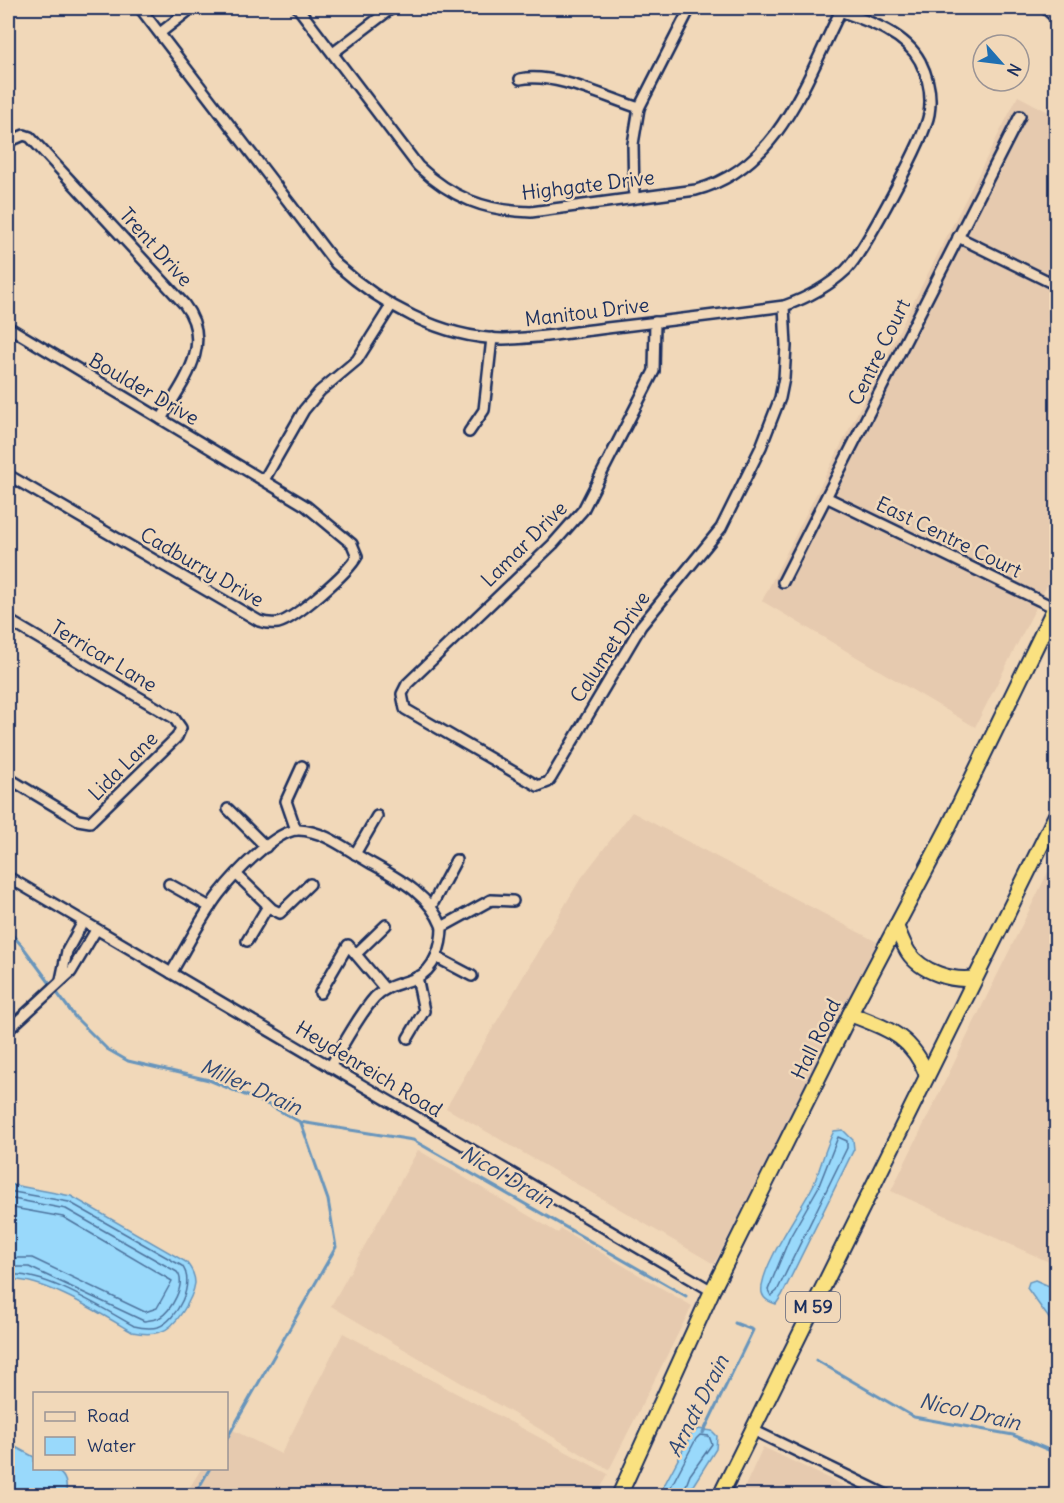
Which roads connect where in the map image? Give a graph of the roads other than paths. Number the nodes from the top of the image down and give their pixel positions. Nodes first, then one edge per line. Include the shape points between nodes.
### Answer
1 (140, 8) edge
2 (192, 8) edge
3 (298, 8) edge
4 (392, 8) edge
5 (690, 8) edge
6 (1045, 8) edge
7 (841, 9) edge
8 (1056, 18) edge
9 (160, 33) junction
10 (333, 53) junction
11 (520, 79) dead end
12 (639, 108) junction
13 (1020, 116) dead end
14 (8, 142) edge
15 (634, 198) junction
16 (958, 237) junction
17 (1056, 285) edge
18 (391, 306) junction
19 (784, 306) junction
20 (654, 322) junction
21 (8, 327) edge
22 (492, 338) junction
23 (161, 419) junction
24 (469, 432) dead end
25 (8, 475) edge
26 (264, 480) junction
27 (828, 498) junction
28 (783, 582) dead end
29 (1056, 606) edge
30 (8, 620) edge
31 (401, 700) joint
32 (181, 725) joint
33 (302, 766) dead end
34 (8, 778) edge
35 (228, 809) dead end
36 (1056, 815) edge
37 (377, 816) dead end
38 (296, 830) junction
39 (266, 847) junction
40 (355, 854) junction
41 (456, 860) dead end
42 (237, 875) junction
43 (8, 877) edge
44 (169, 884) dead end
45 (310, 884) dead end
46 (513, 901) dead end
47 (432, 905) junction
48 (268, 906) junction
49 (210, 907) junction
50 (83, 922) junction
51 (386, 925) dead end
52 (896, 926) junction
53 (442, 927) junction
54 (96, 930) junction
55 (247, 941) dead end
56 (356, 954) junction
57 (436, 957) junction
58 (171, 973) junction
59 (472, 976) dead end
60 (417, 978) junction
61 (975, 978) junction
62 (61, 980) junction
63 (385, 989) junction
64 (320, 993) dead end
65 (850, 1014) junction
66 (8, 1030) edge
67 (408, 1038) dead end
68 (330, 1067) junction
69 (927, 1075) junction
70 (712, 1291) junction
71 (753, 1430) junction
72 (619, 1496) edge
73 (720, 1496) edge
74 (889, 1496) edge

1 - 9 street, Manitou Drive
2 - 9 street
3 - 10 street, Highgate Drive
4 - 10 street
5 - 12 street
6 - 8 street
7 - 15 street, Highgate Drive via 786,120 754,159 705,188
7 - 19 street, Manitou Drive via 899,38 916,56 928,87 928,118 857,257 822,289
9 - 18 street, Manitou Drive via 318,243 352,279
10 - 15 street, Highgate Drive via 418,166 453,195 486,208 515,212
11 - 12 street via 553,79
12 - 15 street via 633,144
13 - 16 street, Centre Court
14 - 23 street, Trent Drive via 24,135 30,137 189,311 197,329 197,354
16 - 17 street
16 - 27 street, Centre Court
18 - 22 street, Manitou Drive via 435,325
18 - 26 street via 357,360 304,410
19 - 20 street, Manitou Drive
19 - 31 street, Calumet Drive via 782,388 758,454 721,528 641,626 548,782 538,786 529,783 410,712
20 - 22 street, Manitou Drive via 546,337
20 - 31 street, Lamar Drive via 654,371 584,510 407,684
21 - 23 street, Boulder Drive
22 - 24 street via 484,410
23 - 26 street, Boulder Drive
25 - 26 street, Cadburry Drive via 238,611 259,621 276,623 295,615 347,569 357,551 306,506
27 - 28 street, Centre Court
27 - 29 street, East Centre Court
29 - 52 highway, Hall Road
30 - 32 street, Terricar Lane
32 - 34 street, Lida Lane via 177,737 94,819 82,822
33 - 38 street via 286,801
35 - 39 street
36 - 61 highway, M 59
37 - 40 street
38 - 39 street via 282,834
38 - 40 street via 321,835
39 - 42 street
40 - 47 street via 399,879
41 - 47 street
42 - 48 street
42 - 49 street
43 - 50 street, Heydenreich Road
44 - 49 street
45 - 48 street via 280,913
46 - 53 street via 490,900
47 - 53 street
48 - 55 street
49 - 58 street
50 - 54 street, Heydenreich Road
50 - 62 street via 67,951
51 - 56 street
52 - 61 highway via 907,951 919,963 949,978
52 - 65 highway, Hall Road
53 - 57 street
54 - 58 street, Heydenreich Road
54 - 62 street via 75,968
56 - 63 street
56 - 64 street via 348,945
57 - 59 street
57 - 60 street
58 - 68 street, Heydenreich Road
60 - 63 street
60 - 67 street via 424,1011
61 - 69 highway, M 59
62 - 66 street
63 - 68 street via 370,1004
65 - 69 highway via 905,1039 915,1049
65 - 70 highway, Hall Road
68 - 70 street, Heydenreich Road
69 - 71 highway, M 59
70 - 72 highway, Hall Road
71 - 73 highway, M 59
71 - 74 street

